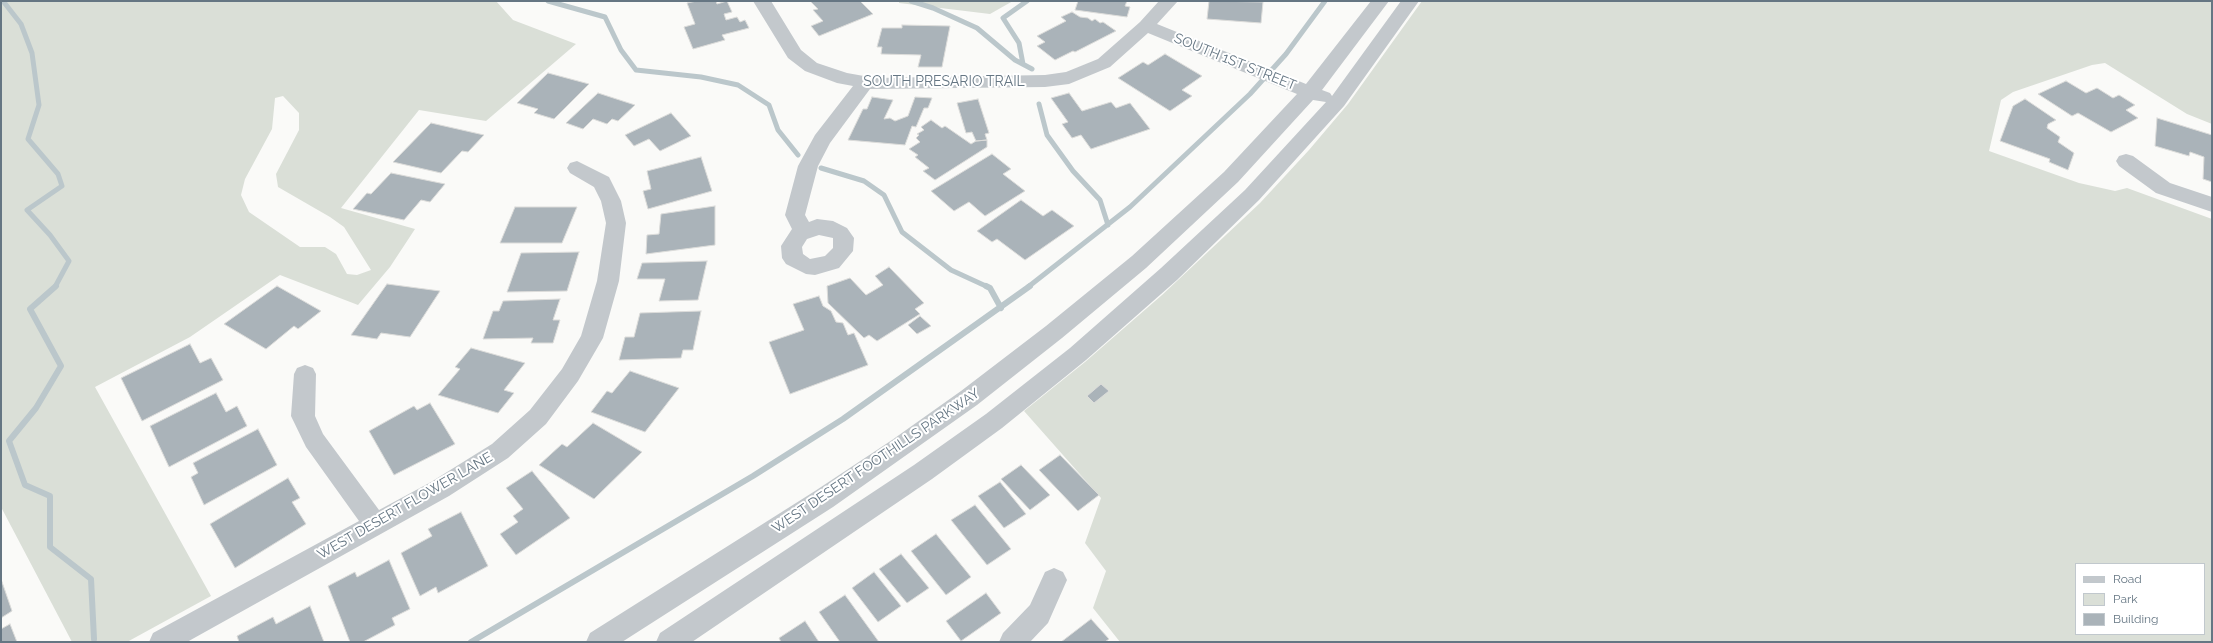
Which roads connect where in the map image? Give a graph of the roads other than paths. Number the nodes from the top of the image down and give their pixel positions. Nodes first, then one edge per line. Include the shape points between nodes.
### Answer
1 (762, 1) edge
2 (1169, 1) edge
3 (1380, 1) edge
4 (1410, 1) edge
5 (1151, 20) junction
6 (864, 83) junction
7 (1315, 87) junction
8 (1341, 97) junction
9 (2126, 161) dead end
10 (577, 168) dead end
11 (2212, 205) edge
12 (804, 232) dead end
13 (305, 374) dead end
14 (375, 524) junction
15 (1054, 580) dead end
16 (162, 642) edge
17 (600, 642) edge
18 (669, 642) edge
19 (1012, 642) edge

1 - 6 street, SOUTH PRESARIO TRAIL via 794,54 811,68 830,76
2 - 5 street
3 - 7 street, WEST DESERT FOOTHILLS PARKWAY
4 - 8 street
5 - 6 street, SOUTH PRESARIO TRAIL via 1104,63 1069,78 1045,81
5 - 7 street, SOUTH 1ST STREET
6 - 12 street via 860,93 822,140 808,166 795,215
7 - 8 street, SOUTH 1ST STREET
7 - 17 street, WEST DESERT FOOTHILLS PARKWAY via 1231,177 1139,262 1048,337 969,398 824,499
8 - 18 street via 1252,195 1169,274 1078,354 994,421 840,529
9 - 11 street via 2163,188
10 - 14 street, WEST DESERT FLOWER LANE via 602,182 611,201 616,223 608,281 592,338 570,375 538,417 500,451
13 - 14 street via 303,416 314,440
14 - 16 street, WEST DESERT FLOWER LANE
15 - 19 street via 1039,614

